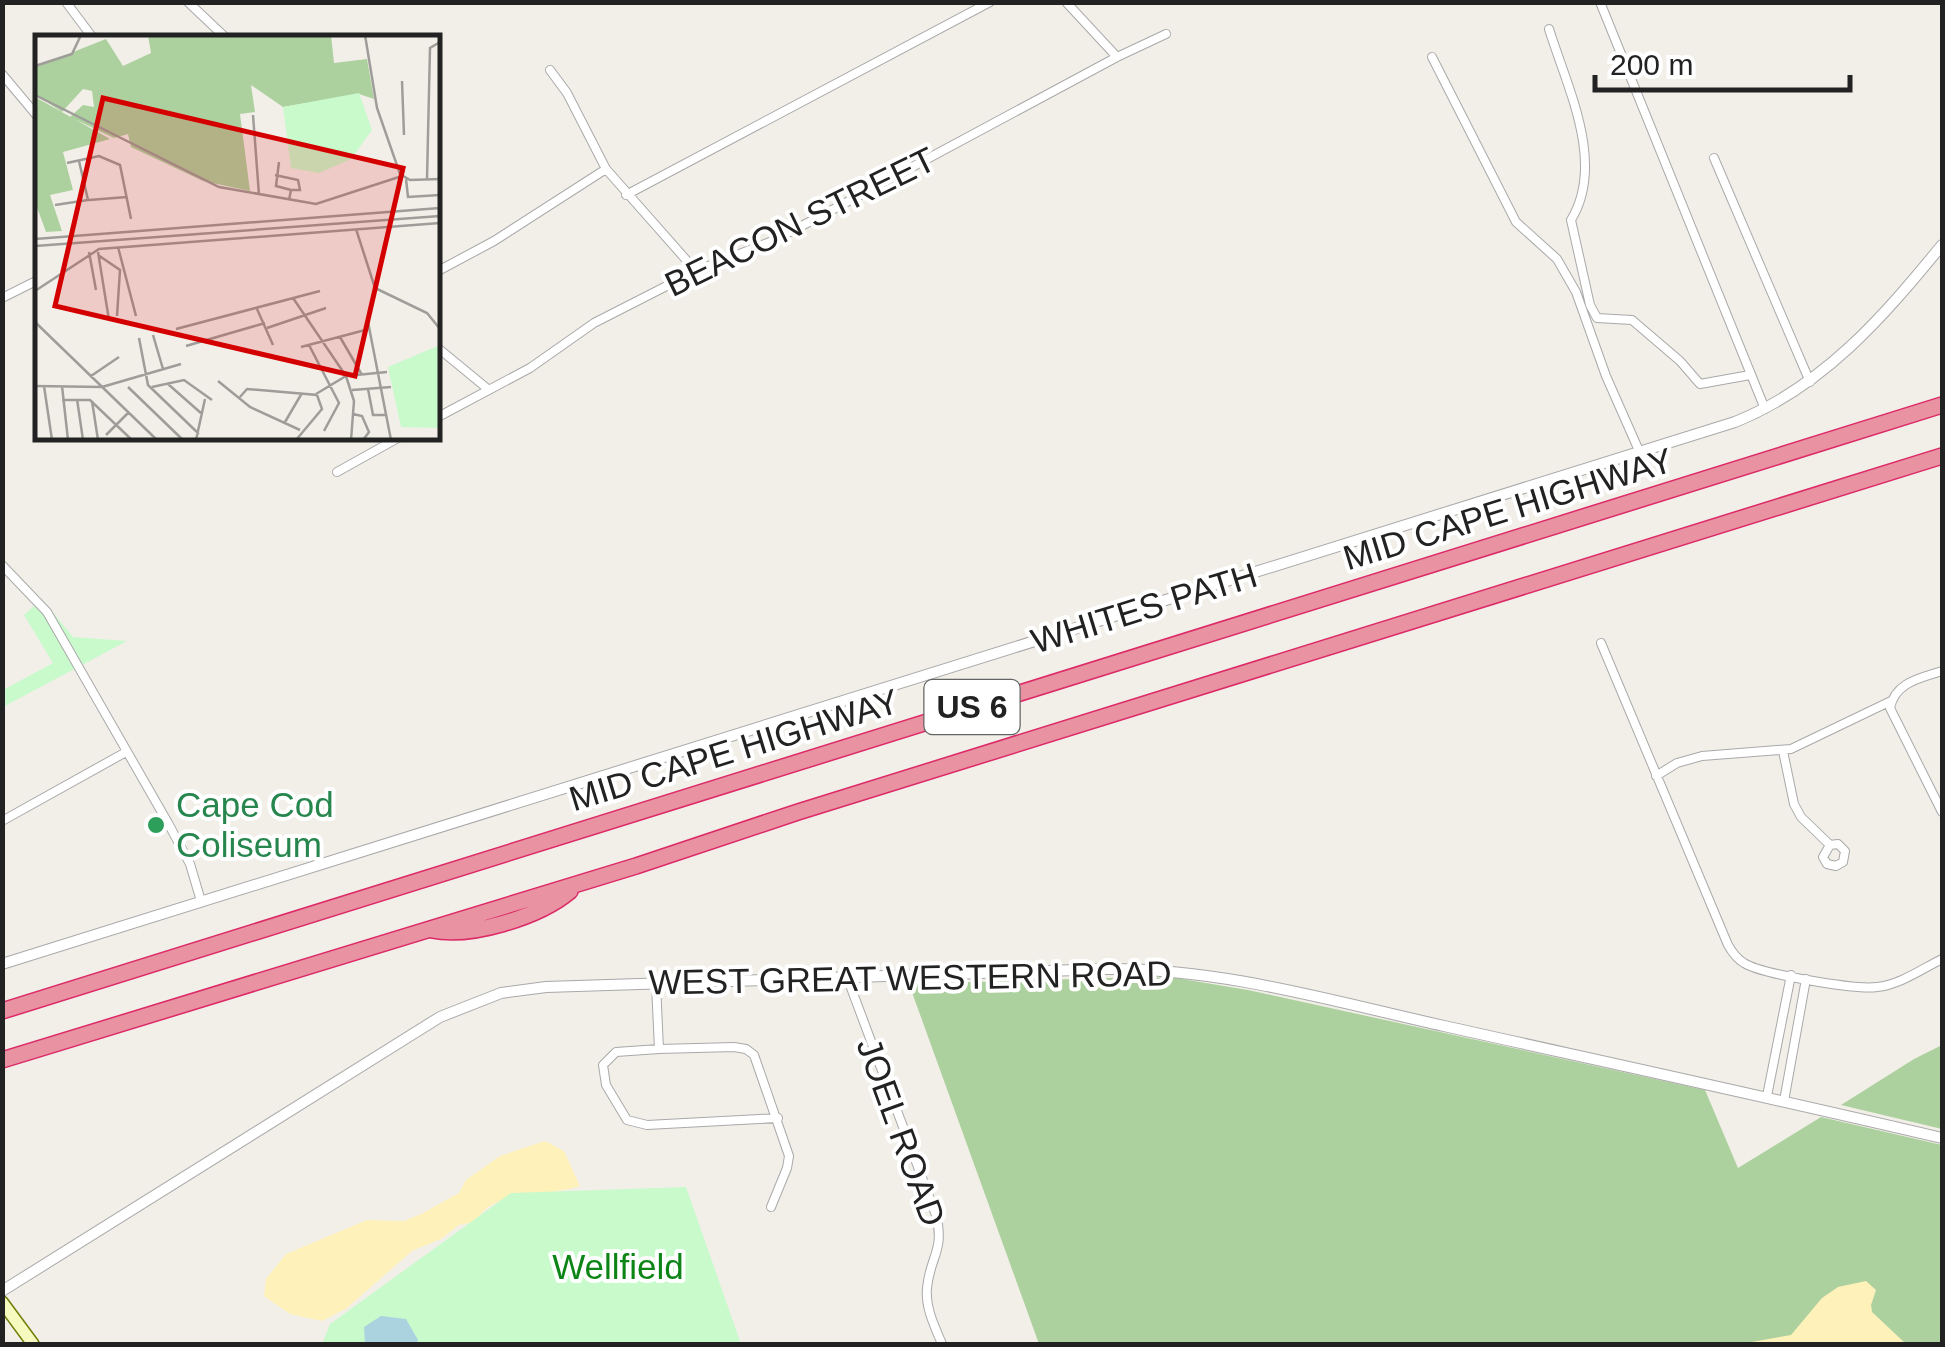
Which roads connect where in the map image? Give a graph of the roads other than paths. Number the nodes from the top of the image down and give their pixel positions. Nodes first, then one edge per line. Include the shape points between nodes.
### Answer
1 (66, 2) edge
2 (188, 2) edge
3 (990, 2) edge
4 (1066, 2) edge
5 (1600, 2) edge
6 (1549, 30) dead end
7 (1166, 34) dead end
8 (91, 35) edge
9 (223, 35) edge
10 (1117, 57) junction
11 (1432, 57) dead end
12 (550, 70) dead end
13 (2, 74) edge
14 (35, 112) edge
15 (1714, 158) dead end
16 (606, 169) junction
17 (626, 195) junction
18 (1942, 245) edge
19 (440, 270) edge
20 (696, 272) junction
21 (35, 282) edge
22 (2, 298) edge
23 (440, 350) edge
24 (1750, 375) junction
25 (1810, 382) junction
26 (489, 390) junction
27 (1942, 405) edge
28 (1764, 409) junction
29 (440, 416) edge
30 (394, 440) edge
31 (1640, 453) junction
32 (1942, 456) edge
33 (337, 472) dead end
34 (2, 565) edge
35 (1600, 643) dead end
36 (1942, 671) edge
37 (1891, 702) junction
38 (1783, 750) junction
39 (126, 752) junction
40 (1656, 776) junction
41 (1942, 812) edge
42 (2, 821) edge
43 (1830, 845) dead end
44 (202, 902) junction
45 (1942, 959) edge
46 (2, 964) edge
47 (1791, 975) junction
48 (847, 977) junction
49 (1806, 979) junction
50 (656, 984) junction
51 (2, 1010) edge
52 (660, 1049) junction
53 (2, 1060) edge
54 (1766, 1096) junction
55 (1784, 1100) junction
56 (778, 1118) junction
57 (1942, 1138) edge
58 (771, 1207) dead end
59 (2, 1291) edge
60 (2, 1302) edge
61 (33, 1344) edge
62 (942, 1344) edge

1 - 8 street
2 - 9 street
3 - 17 street
4 - 10 street
5 - 24 street
6 - 24 street via 1582,136 1585,174 1571,220 1597,318 1632,320 1700,384
7 - 10 street, BEACON STREET
10 - 20 street, BEACON STREET via 819,217
11 - 31 street via 1516,222 1557,259 1576,292
12 - 16 street
13 - 14 street
15 - 25 street
16 - 17 street
16 - 19 street
17 - 20 street
18 - 25 street, WHITES PATH via 1870,329
20 - 26 street, BEACON STREET via 594,322
21 - 22 street
23 - 26 street
24 - 28 street
25 - 28 street, WHITES PATH
26 - 29 street, BEACON STREET
27 - 51 highway, MID CAPE HIGHWAY / US 6
28 - 31 street, WHITES PATH
30 - 33 street
31 - 44 street, WHITES PATH
32 - 53 highway, US 6 via 814,807 578,884 552,904 495,924 454,933 428,929
34 - 39 street via 46,612
35 - 40 street
36 - 37 street via 1909,681
37 - 38 street
37 - 41 street
38 - 40 street via 1702,756
38 - 43 street via 1794,804
39 - 42 street
39 - 44 street via 190,864
40 - 47 street via 1732,952 1752,967
44 - 46 street, WHITES PATH
45 - 49 street via 1875,988
47 - 49 street
47 - 54 street
48 - 50 street, WEST GREAT WESTERN ROAD
48 - 54 street, WEST GREAT WESTERN ROAD via 1106,969 1202,974
48 - 62 street, JOEL ROAD via 940,1228 926,1294
49 - 55 street
50 - 52 street
50 - 59 street, WEST GREAT WESTERN ROAD via 517,990 454,1010
52 - 56 street via 750,1051
52 - 56 street via 616,1052 602,1065 606,1086 627,1120 647,1125
54 - 55 street, WEST GREAT WESTERN ROAD
55 - 57 street, WEST GREAT WESTERN ROAD
56 - 58 street via 789,1156
60 - 61 main road

